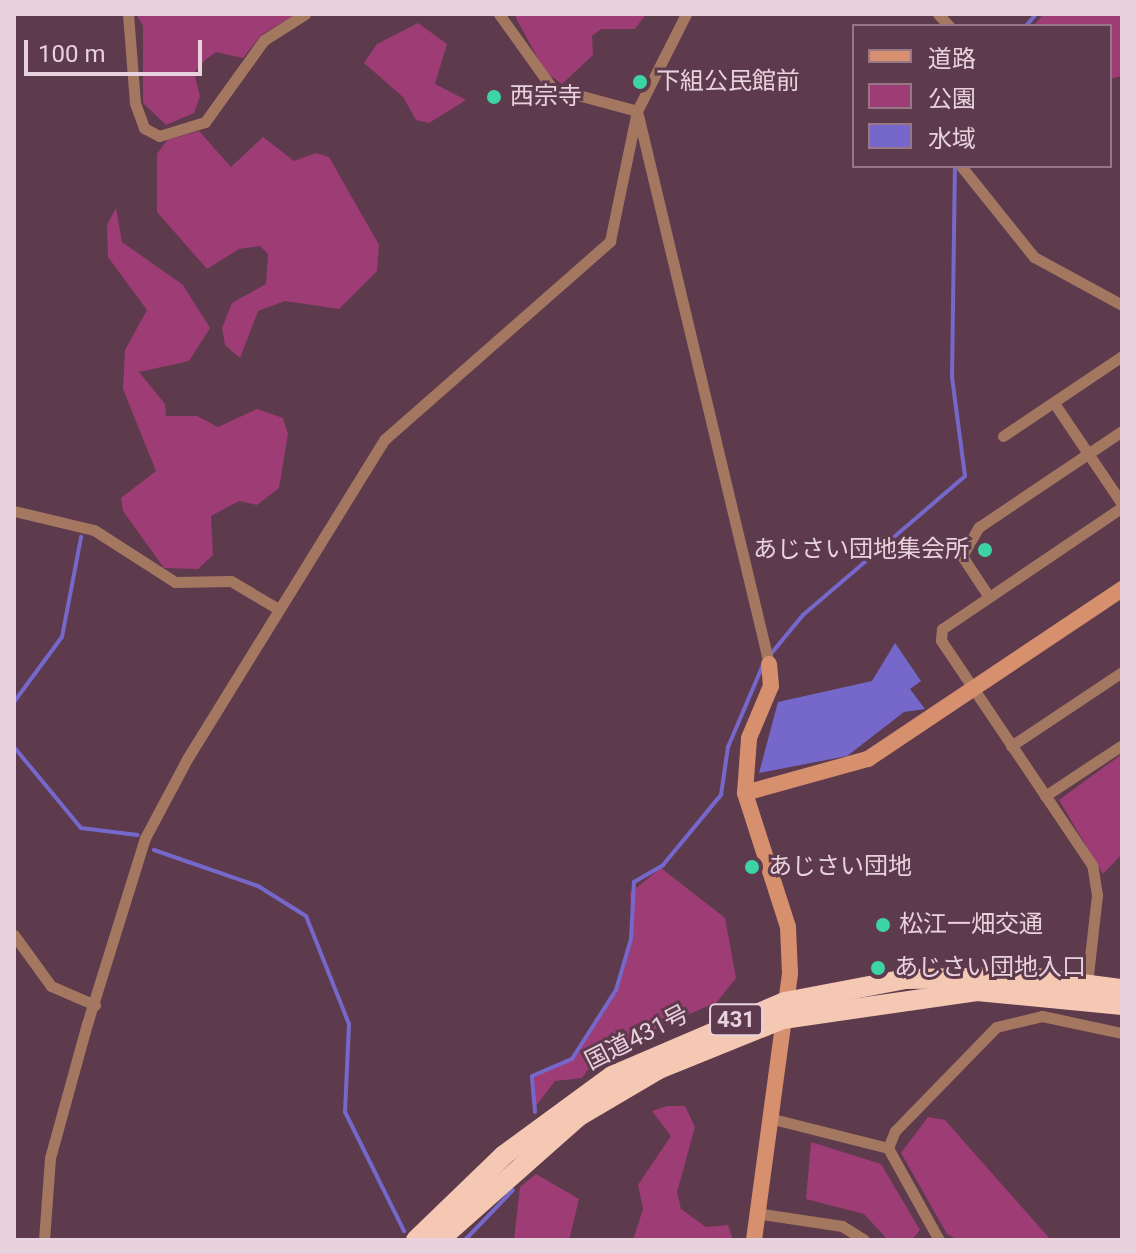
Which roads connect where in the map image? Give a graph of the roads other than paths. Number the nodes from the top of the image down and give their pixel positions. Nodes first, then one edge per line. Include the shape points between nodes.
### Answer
1 (128, 14) edge
2 (305, 14) edge
3 (499, 14) edge
4 (686, 14) edge
5 (637, 111) junction
6 (963, 168) edge
7 (1122, 305) edge
8 (1122, 356) edge
9 (1054, 403) junction
10 (1122, 431) edge
11 (1003, 436) dead end
12 (1088, 454) junction
13 (1122, 505) edge
14 (14, 511) edge
15 (1122, 589) edge
16 (989, 597) junction
17 (275, 607) junction
18 (767, 657) joint
19 (1122, 672) edge
20 (973, 689) junction
21 (1122, 745) edge
22 (1011, 746) junction
23 (745, 793) junction
24 (1045, 796) junction
25 (14, 935) edge
26 (1087, 984) junction
27 (1122, 989) edge
28 (95, 1005) junction
29 (1122, 1005) edge
30 (784, 1011) junction
31 (1122, 1033) edge
32 (769, 1118) junction
33 (888, 1148) junction
34 (756, 1213) junction
35 (44, 1240) edge
36 (416, 1240) edge
37 (439, 1240) edge
38 (754, 1240) edge
39 (864, 1240) edge
40 (939, 1240) edge

1 - 2 street via 135,103 144,128 159,136 205,122 264,40
3 - 5 street via 552,88
4 - 5 street
5 - 17 street via 610,241 404,417
5 - 18 street
6 - 7 street via 1034,257
8 - 9 street
9 - 11 street
9 - 12 street
10 - 12 street
12 - 13 street
12 - 16 street via 979,527 962,556
13 - 16 street
14 - 17 street via 94,530 175,582 231,581
15 - 20 street
16 - 20 street via 942,629 941,640
17 - 28 street via 145,838
18 - 23 street via 771,686 749,738
19 - 22 street
20 - 22 street
20 - 23 street via 868,759
21 - 24 street
22 - 24 street
23 - 30 street via 788,927
24 - 26 street via 1092,865 1097,895
25 - 28 street via 51,986
26 - 27 highway, 国道431号 / 431
26 - 30 highway, 国道431号 / 431 via 906,979
28 - 35 street via 50,1158
29 - 30 highway, 国道431号 / 431 via 977,991
30 - 32 street
30 - 36 highway, 国道431号 / 431 via 612,1076 504,1155
30 - 37 highway, 国道431号 / 431 via 659,1069 579,1116
31 - 33 street via 1042,1016 996,1027 895,1131
32 - 33 street
32 - 34 street
33 - 40 street
34 - 38 street
34 - 39 street via 842,1226

